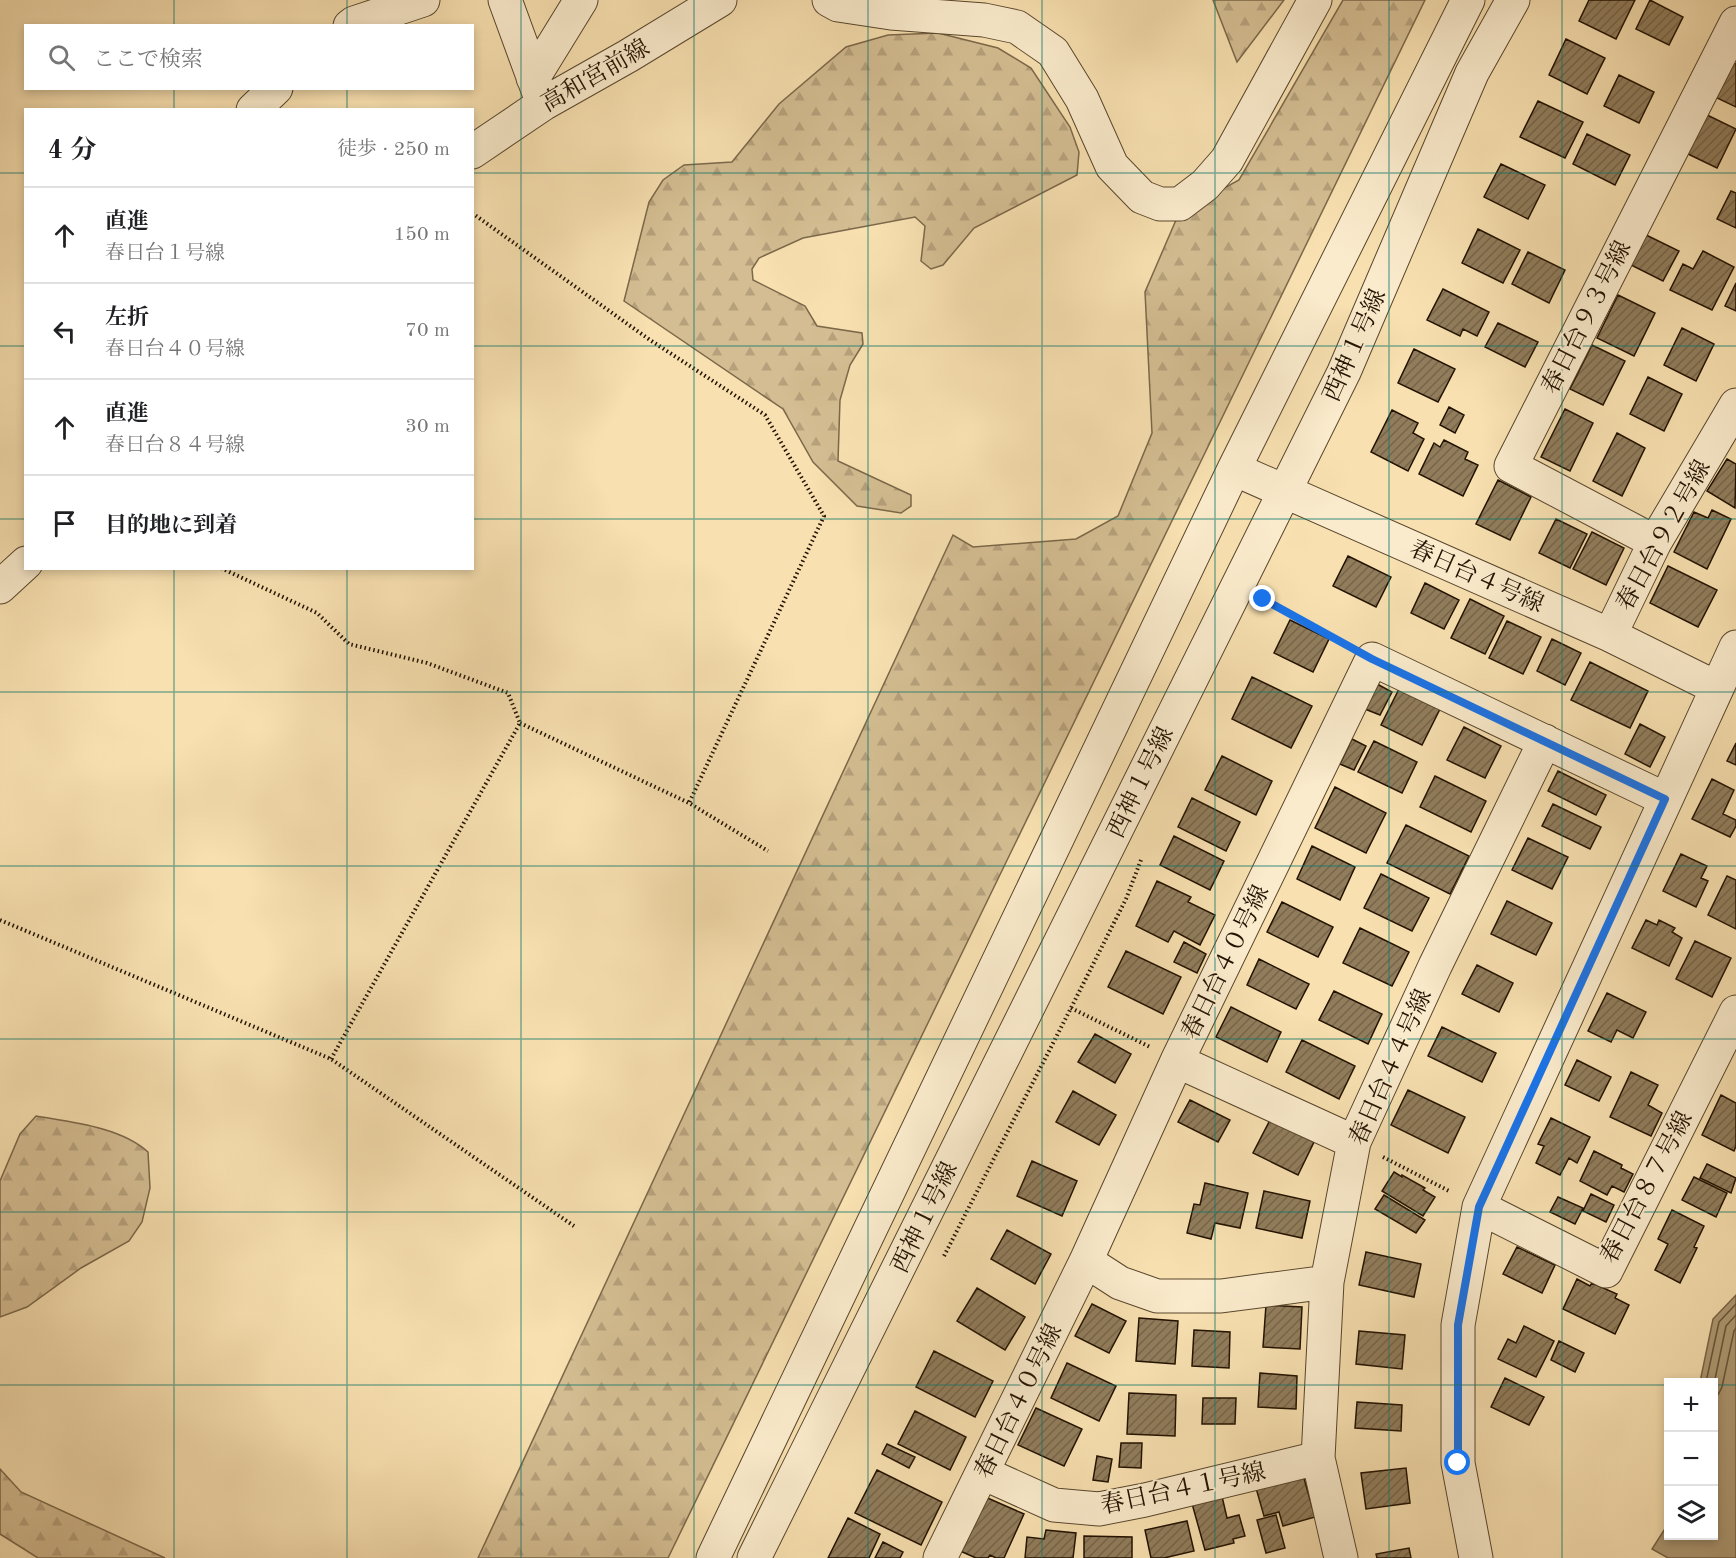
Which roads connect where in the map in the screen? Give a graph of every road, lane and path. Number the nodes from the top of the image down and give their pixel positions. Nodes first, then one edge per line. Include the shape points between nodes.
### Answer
1 (423, 0) edge
2 (505, 0) edge
3 (581, 0) edge
4 (720, 0) edge
5 (829, 0) edge
6 (1315, 0) edge
7 (1468, 0) edge
8 (1513, 0) edge
9 (1736, 23) edge
10 (352, 24) edge
11 (274, 90) edge
12 (538, 91) junction
13 (255, 108) edge
14 (474, 150) edge
15 (474, 214) edge
16 (1736, 405) edge
17 (1234, 469) junction
18 (1285, 490) junction
19 (1654, 542) junction
20 (24, 565) edge
21 (225, 570) edge
22 (0, 587) edge
23 (1263, 599) dead end
24 (1610, 635) junction
25 (1736, 647) edge
26 (1372, 659) junction
27 (1717, 688) junction
28 (520, 723) junction
29 (1545, 741) junction
30 (1665, 799) junction
31 (689, 802) junction
32 (768, 851) dead end
33 (0, 920) edge
34 (1071, 1008) dead end
35 (1736, 1012) edge
36 (331, 1059) junction
37 (1177, 1061) junction
38 (1354, 1142) junction
39 (1479, 1207) junction
40 (574, 1226) dead end
41 (1086, 1261) junction
42 (1327, 1282) junction
43 (1318, 1458) junction
44 (982, 1473) junction
45 (713, 1558) edge
46 (754, 1558) edge
47 (940, 1558) edge
48 (1341, 1558) edge
49 (1476, 1558) edge

1 - 10 street
2 - 12 street
3 - 12 street
4 - 12 street, 高和宮前線 via 628,56
5 - 6 street via 838,5 1017,27 1053,52 1082,99 1113,166 1142,197 1160,204 1180,204 1227,160
7 - 17 street, 西神１号線
8 - 18 street, 西神１号線 via 1472,73 1344,372
9 - 19 street, 春日台９３号線 via 1511,466
11 - 13 street
12 - 14 street, 高和宮前線
15 - 31 path via 650,340 765,415 824,516
16 - 19 street, 春日台９２号線
17 - 18 street, 春日台４号線
17 - 45 street, 西神１号線
18 - 24 street, 春日台４号線
18 - 46 street, 西神１号線
19 - 24 street, 春日台９２号線
20 - 22 street
21 - 28 path via 317,614 349,644 427,663 508,693
23 - 26 path
24 - 27 street, 春日台４号線
25 - 27 street
26 - 29 street
26 - 37 street, 春日台４０号線
27 - 30 street
28 - 31 path
28 - 36 path
29 - 30 street
29 - 38 street, 春日台４４号線
30 - 39 street
31 - 32 path
33 - 36 path
34 - 37 path
35 - 39 street, 春日台８７号線 via 1606,1272
36 - 40 path
37 - 38 street
37 - 41 street, 春日台４０号線
38 - 39 path
38 - 42 street, 春日台４４号線
39 - 49 street via 1458,1325 1458,1463
41 - 42 street via 1120,1283 1157,1296 1221,1296
41 - 44 street, 春日台４０号線
42 - 43 street, 春日台４４号線
43 - 44 street, 春日台４１号線 via 1099,1509 1054,1505
43 - 48 street, 春日台４４号線
44 - 47 street, 春日台４０号線

